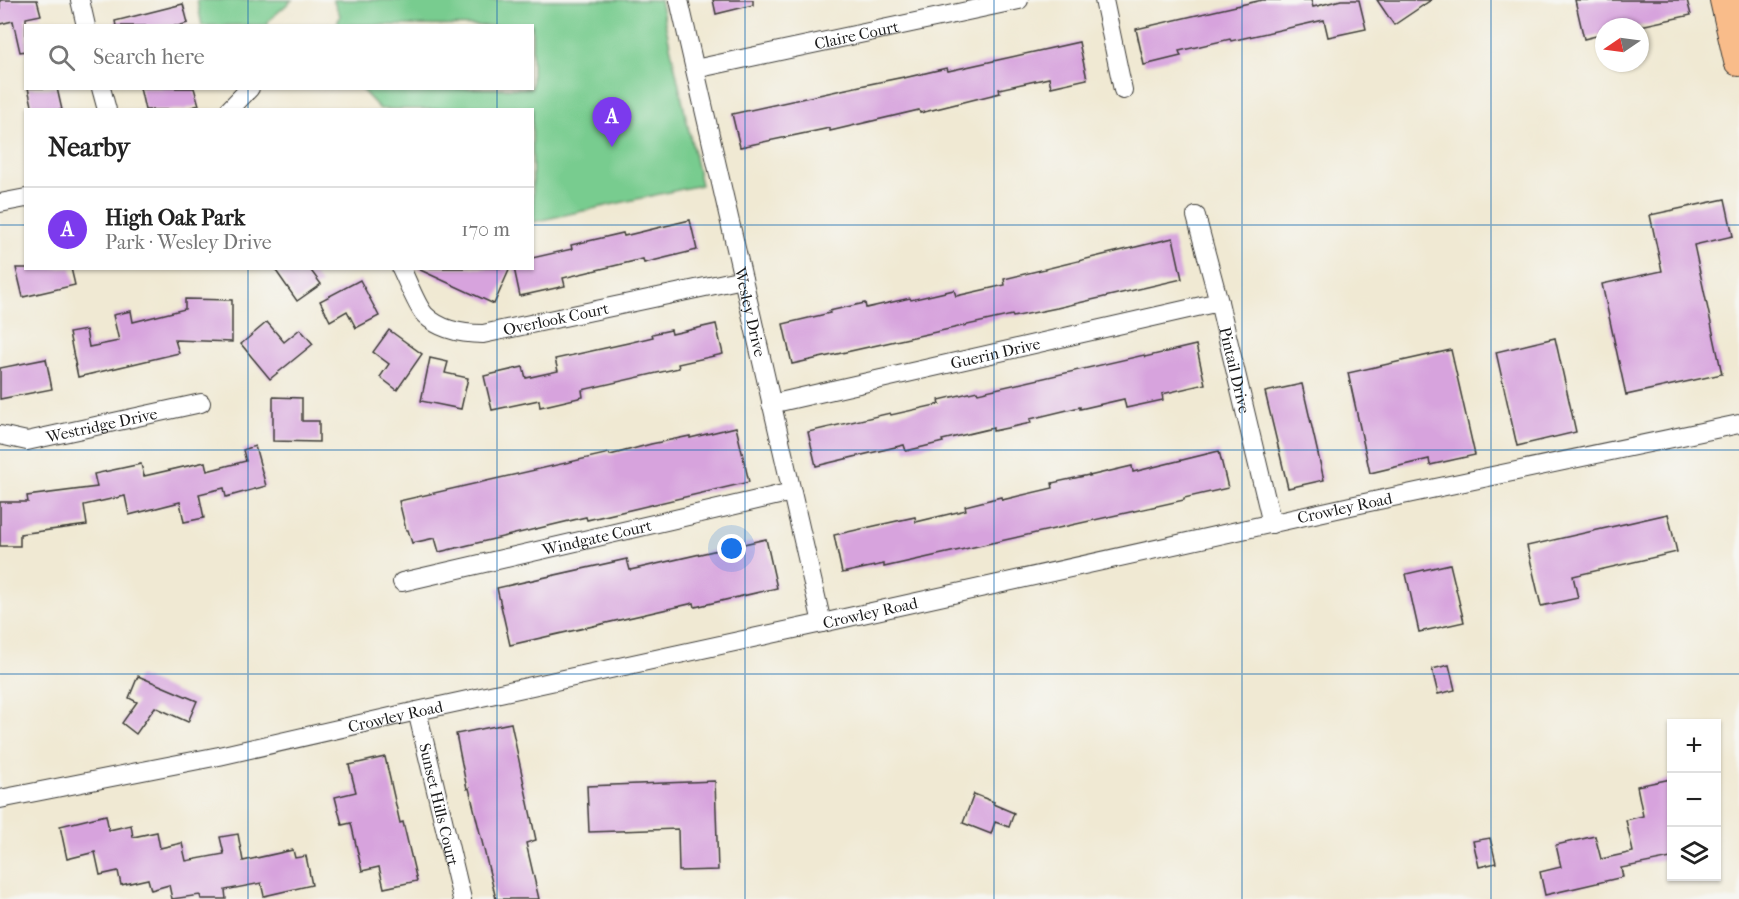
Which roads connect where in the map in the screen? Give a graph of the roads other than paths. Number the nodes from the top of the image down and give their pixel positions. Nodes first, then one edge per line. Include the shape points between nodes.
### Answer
1 (80, 0) edge
2 (679, 0) edge
3 (1019, 0) edge
4 (1104, 0) edge
5 (1725, 0) edge
6 (86, 24) edge
7 (1739, 61) edge
8 (695, 69) junction
9 (102, 90) edge
10 (248, 90) edge
11 (1124, 90) dead end
12 (106, 108) edge
13 (231, 108) edge
14 (24, 198) edge
15 (0, 203) edge
16 (1196, 216) dead end
17 (402, 270) edge
18 (742, 279) junction
19 (1219, 302) junction
20 (201, 403) dead end
21 (771, 404) junction
22 (1739, 424) edge
23 (0, 435) edge
24 (792, 492) junction
25 (1272, 524) junction
26 (402, 582) dead end
27 (822, 623) junction
28 (417, 711) junction
29 (0, 799) edge
30 (457, 898) edge

1 - 6 street
2 - 8 street, Wesley Drive
3 - 8 street, Claire Court
4 - 11 street
5 - 7 main road
8 - 18 street, Wesley Drive
9 - 12 street
10 - 13 street
14 - 15 street
16 - 19 street, Pintail Drive
17 - 18 street, Overlook Court via 424,314 440,327 468,334
18 - 21 street, Wesley Drive
19 - 21 street, Guerin Drive
19 - 25 street, Pintail Drive
20 - 23 street, Westridge Drive via 27,441
21 - 24 street, Wesley Drive
22 - 25 street, Crowley Road
24 - 26 street, Windgate Court
24 - 27 street, Wesley Drive
25 - 27 street, Crowley Road
27 - 28 street, Crowley Road
28 - 29 street, Crowley Road via 219,756
28 - 30 street, Sunset Hills Court

